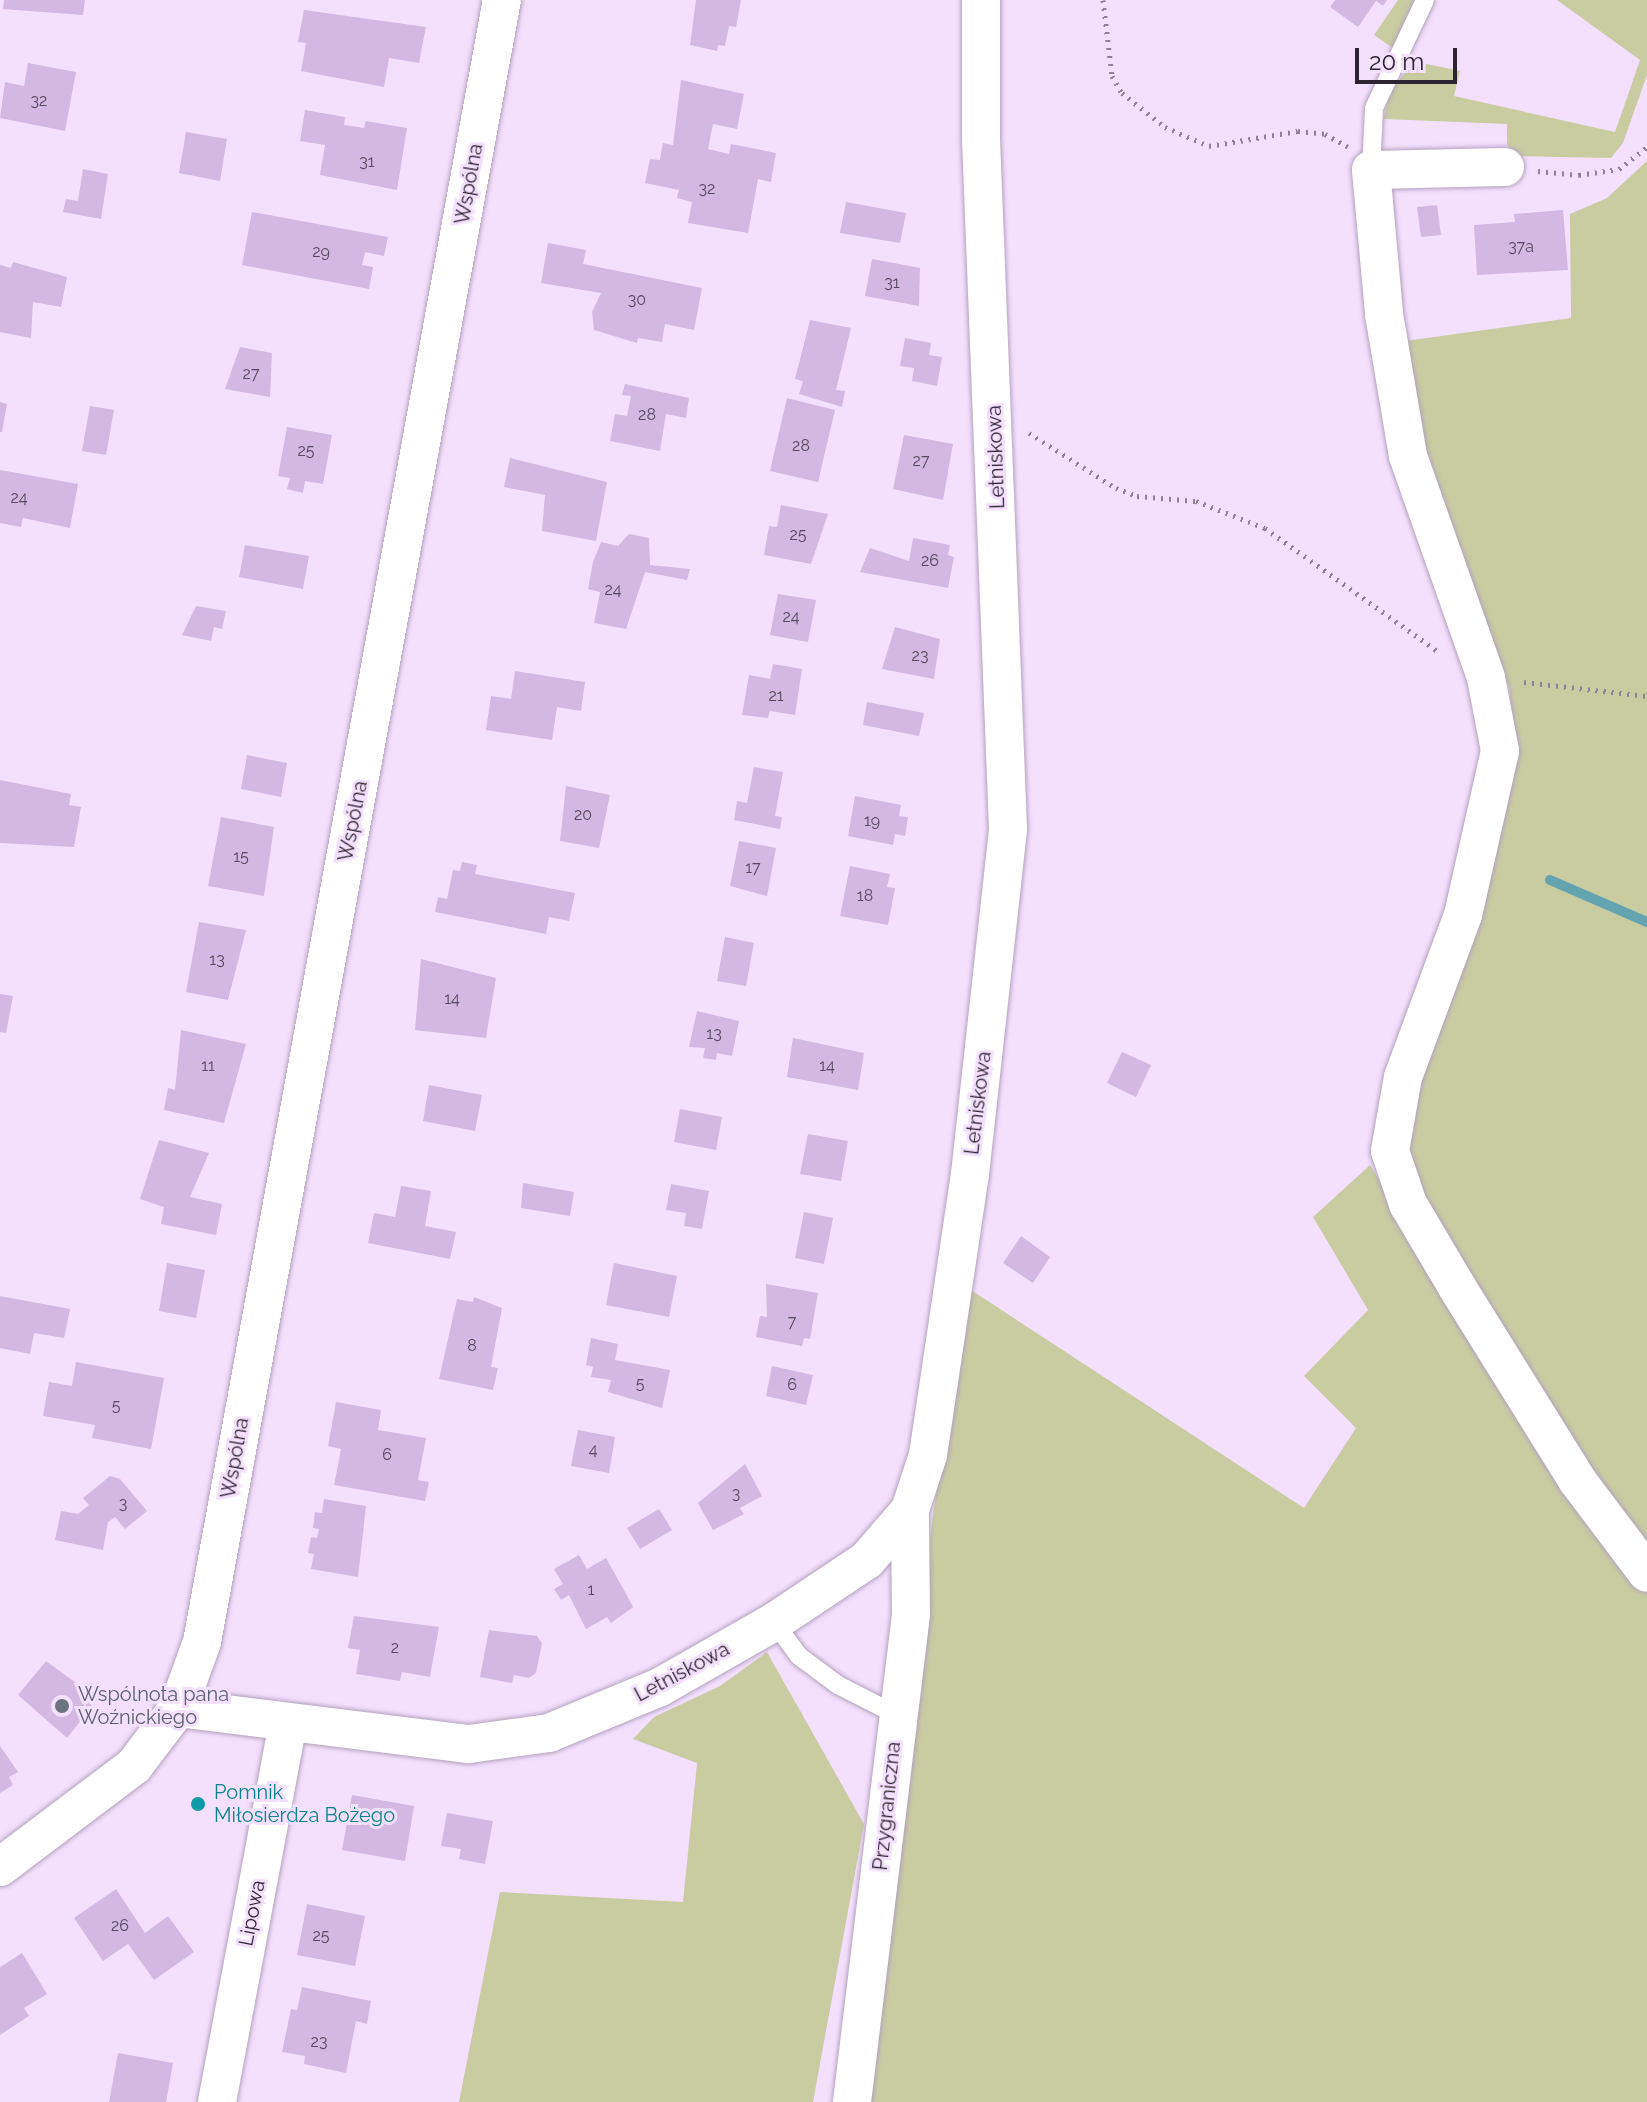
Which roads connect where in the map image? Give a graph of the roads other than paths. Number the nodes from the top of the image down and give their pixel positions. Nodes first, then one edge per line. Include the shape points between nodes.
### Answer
1 (502, 0) edge
2 (981, 0) edge
3 (1425, 0) edge
4 (1505, 167) road end
5 (1371, 170) junction
6 (910, 1510) junction
7 (1647, 1573) edge
8 (774, 1622) junction
9 (178, 1708) junction
10 (897, 1715) junction
11 (288, 1723) junction
12 (0, 1867) edge
13 (217, 2102) edge
14 (852, 2102) edge

1 - 9 street, Wspólna via 202,1642
2 - 6 street, Letniskowa via 981,139 1008,829 970,1174 928,1455
3 - 5 lane via 1374,108
4 - 5 street
5 - 7 street via 1384,314 1408,456 1486,678 1500,751 1463,915 1403,1077 1390,1151 1408,1204 1457,1287 1577,1480
6 - 8 street, Letniskowa via 867,1560
6 - 10 street, Przygraniczna via 911,1614
8 - 10 lane via 799,1656 838,1685
8 - 11 street, Letniskowa via 660,1687 592,1717 507,1742 469,1744
9 - 11 street, Letniskowa
9 - 12 street, Wspólna via 134,1766
10 - 14 street, Przygraniczna
11 - 13 street, Lipowa

